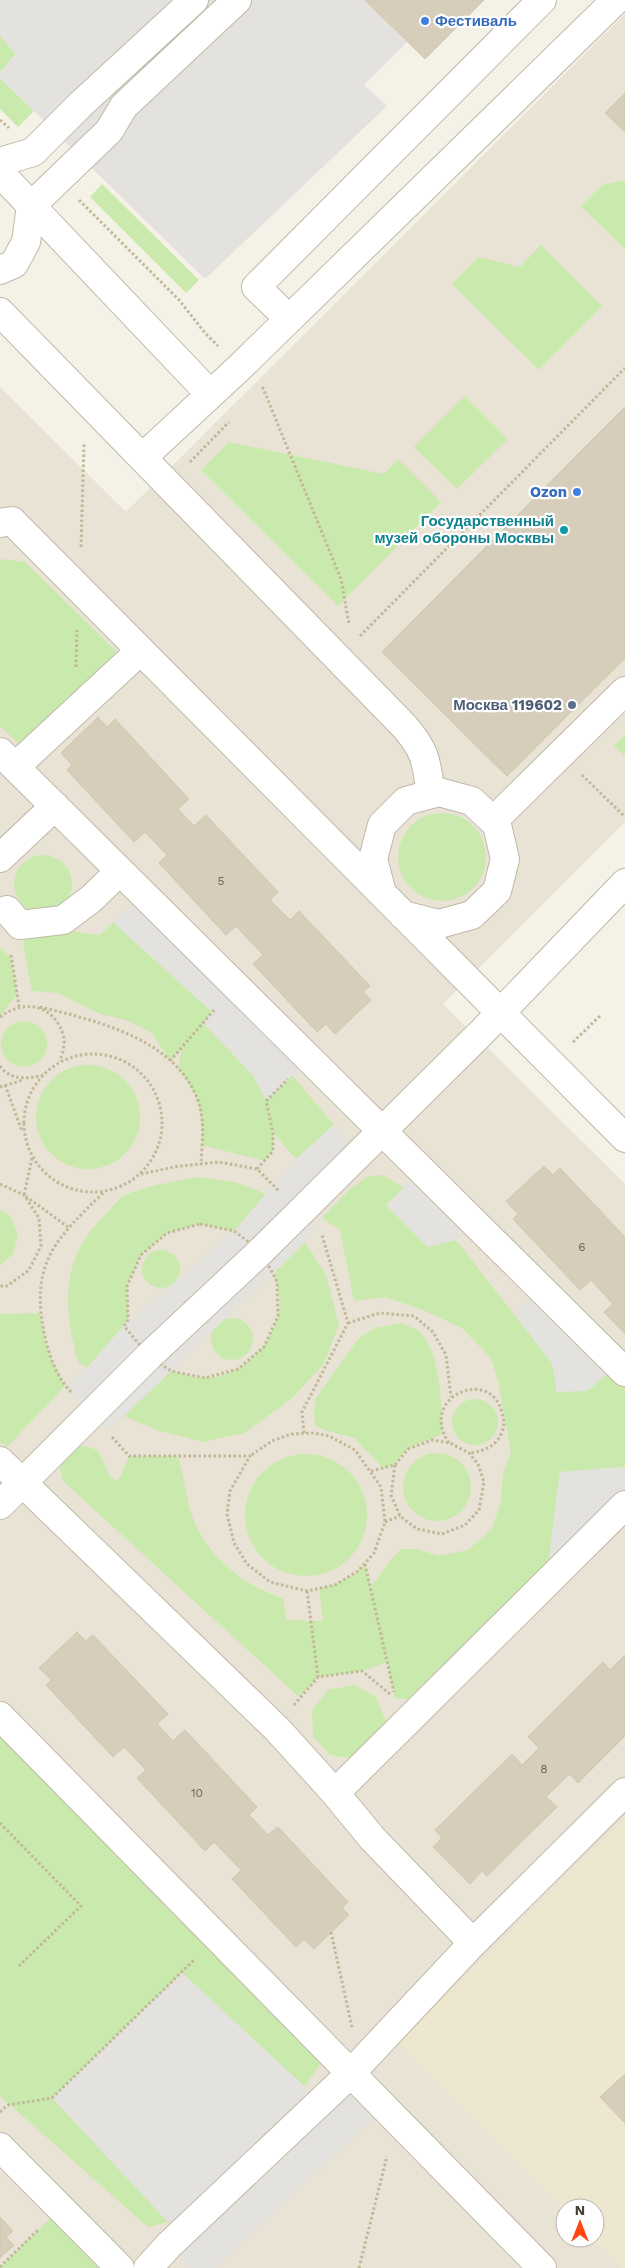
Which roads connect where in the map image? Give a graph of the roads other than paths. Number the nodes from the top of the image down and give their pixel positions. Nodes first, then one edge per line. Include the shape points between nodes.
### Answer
1 (194, 0) edge
2 (237, 0) edge
3 (542, 0) edge
4 (616, 0) edge
5 (0, 162) edge
6 (0, 173) edge
7 (31, 206) junction
8 (0, 270) edge
9 (0, 312) edge
10 (289, 319) junction
11 (210, 394) junction
12 (143, 457) junction
13 (0, 522) edge
14 (140, 651) junction
15 (625, 691) edge
16 (8, 760) edge
17 (431, 794) junction
18 (55, 806) junction
19 (493, 821) junction
20 (0, 858) edge
21 (120, 871) junction
22 (625, 882) edge
23 (382, 894) junction
24 (7, 910) dead end
25 (403, 916) junction
26 (500, 1014) junction
27 (381, 1131) junction
28 (625, 1138) edge
29 (625, 1372) edge
30 (0, 1461) edge
31 (23, 1483) junction
32 (0, 1505) edge
33 (625, 1505) edge
34 (0, 1716) edge
35 (625, 1792) edge
36 (335, 1793) junction
37 (473, 1943) junction
38 (350, 2074) junction
39 (0, 2147) edge
40 (120, 2268) edge
41 (148, 2268) edge
42 (542, 2268) edge

1 - 5 street via 33,152
2 - 7 street via 124,106 109,131
3 - 10 street via 256,287
4 - 10 street
6 - 7 street
7 - 8 street via 26,242 14,264
7 - 11 street
9 - 12 street
10 - 11 street
11 - 12 street
12 - 17 street via 420,744
13 - 14 street via 12,521
14 - 16 street
14 - 23 street
15 - 19 street
16 - 18 street
17 - 19 street via 439,792 472,801
17 - 23 street via 406,801 382,825 373,858
18 - 20 street
18 - 21 street
19 - 25 street via 506,858 497,891 472,916 439,924
21 - 24 street via 63,920 20,925
21 - 27 street
22 - 26 street
23 - 25 street
25 - 26 street
26 - 27 street
26 - 28 street
27 - 29 street
27 - 31 street
30 - 31 street
31 - 32 street
31 - 36 street via 276,1729
33 - 36 street
34 - 38 street
35 - 37 street
36 - 37 street via 372,1838
37 - 38 street
38 - 41 street
38 - 42 street
39 - 40 street

